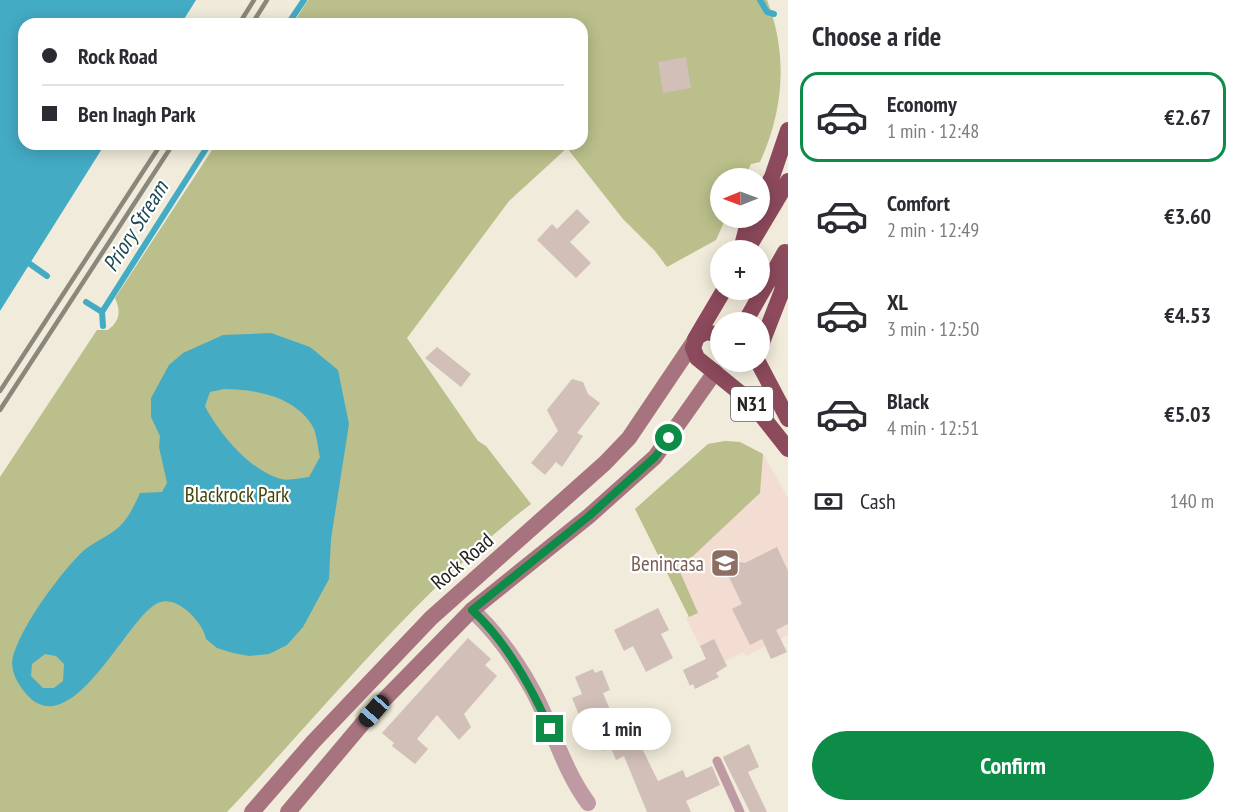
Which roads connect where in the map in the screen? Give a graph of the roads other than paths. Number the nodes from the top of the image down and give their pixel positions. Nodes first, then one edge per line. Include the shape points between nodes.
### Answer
1 (788, 130) edge
2 (770, 181) edge
3 (788, 181) edge
4 (753, 240) edge
5 (788, 246) edge
6 (788, 255) edge
7 (718, 300) edge
8 (751, 312) edge
9 (770, 323) edge
10 (710, 333) edge
11 (695, 340) junction
12 (710, 364) edge
13 (714, 372) edge
14 (723, 372) edge
15 (764, 372) edge
16 (788, 419) edge
17 (788, 449) edge
18 (472, 610) junction
19 (717, 761) dead end
20 (588, 803) dead end
21 (252, 812) edge
22 (288, 812) edge
23 (740, 812) edge

1 - 2 highway
3 - 4 highway
5 - 8 highway
6 - 9 highway via 783,291
7 - 11 highway
10 - 11 highway
11 - 12 highway, N31 via 697,358
11 - 21 main road, Rock Road via 629,438 605,464 431,618
13 - 18 main road, Rock Road via 655,457
14 - 17 highway, N31
15 - 16 highway, N31
18 - 20 street via 500,640 533,691 575,786
18 - 22 main road, Rock Road via 374,711
19 - 23 lane

